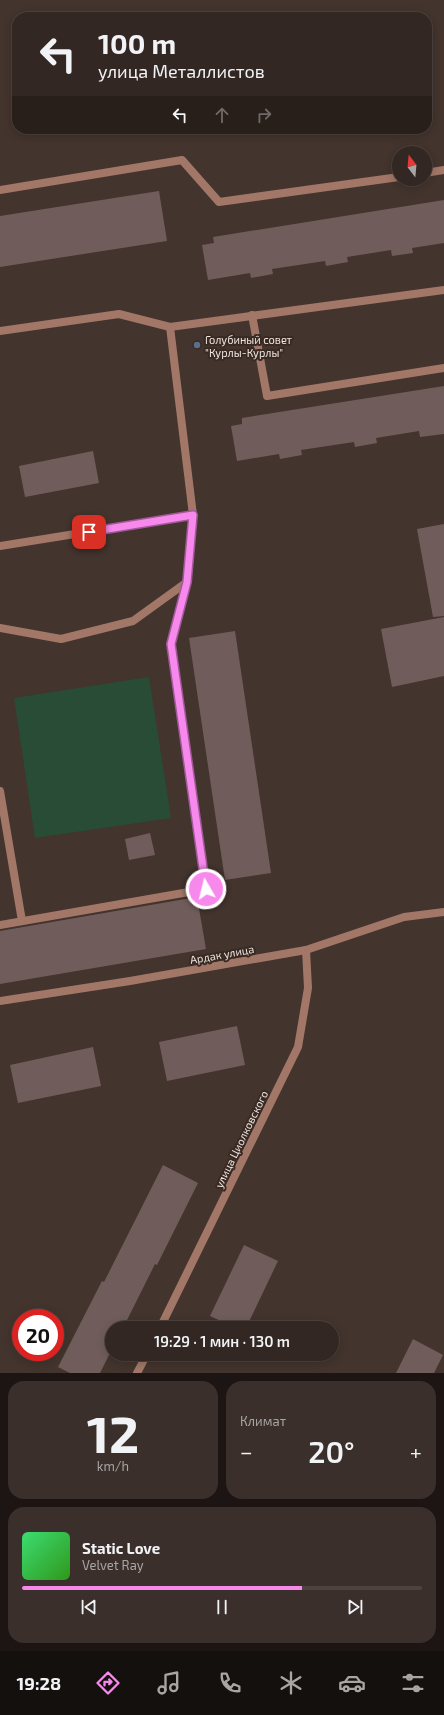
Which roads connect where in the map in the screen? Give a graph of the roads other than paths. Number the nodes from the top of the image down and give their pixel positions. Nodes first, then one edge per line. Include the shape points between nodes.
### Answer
1 (444, 170) edge
2 (432, 172) edge
3 (392, 178) edge
4 (0, 190) edge
5 (444, 290) edge
6 (252, 316) junction
7 (170, 327) junction
8 (0, 331) edge
9 (444, 368) edge
10 (193, 515) junction
11 (0, 546) edge
12 (187, 582) junction
13 (0, 628) edge
14 (0, 791) edge
15 (444, 912) edge
16 (22, 920) junction
17 (0, 925) edge
18 (306, 950) junction
19 (0, 1001) edge
20 (163, 1321) edge
21 (143, 1361) edge
22 (137, 1373) edge

1 - 2 street
3 - 4 street via 219,202 182,160
5 - 6 street
6 - 7 street
6 - 9 street via 267,396
7 - 8 street via 119,314
7 - 10 street
10 - 11 street
10 - 12 street
12 - 13 street via 133,621 61,639
12 - 16 street via 171,644 206,889
14 - 16 street
15 - 18 street, Ардак улица via 404,917
16 - 17 street
18 - 19 street, Ардак улица
18 - 20 street, улица Циолковского via 308,988 298,1047
21 - 22 street

